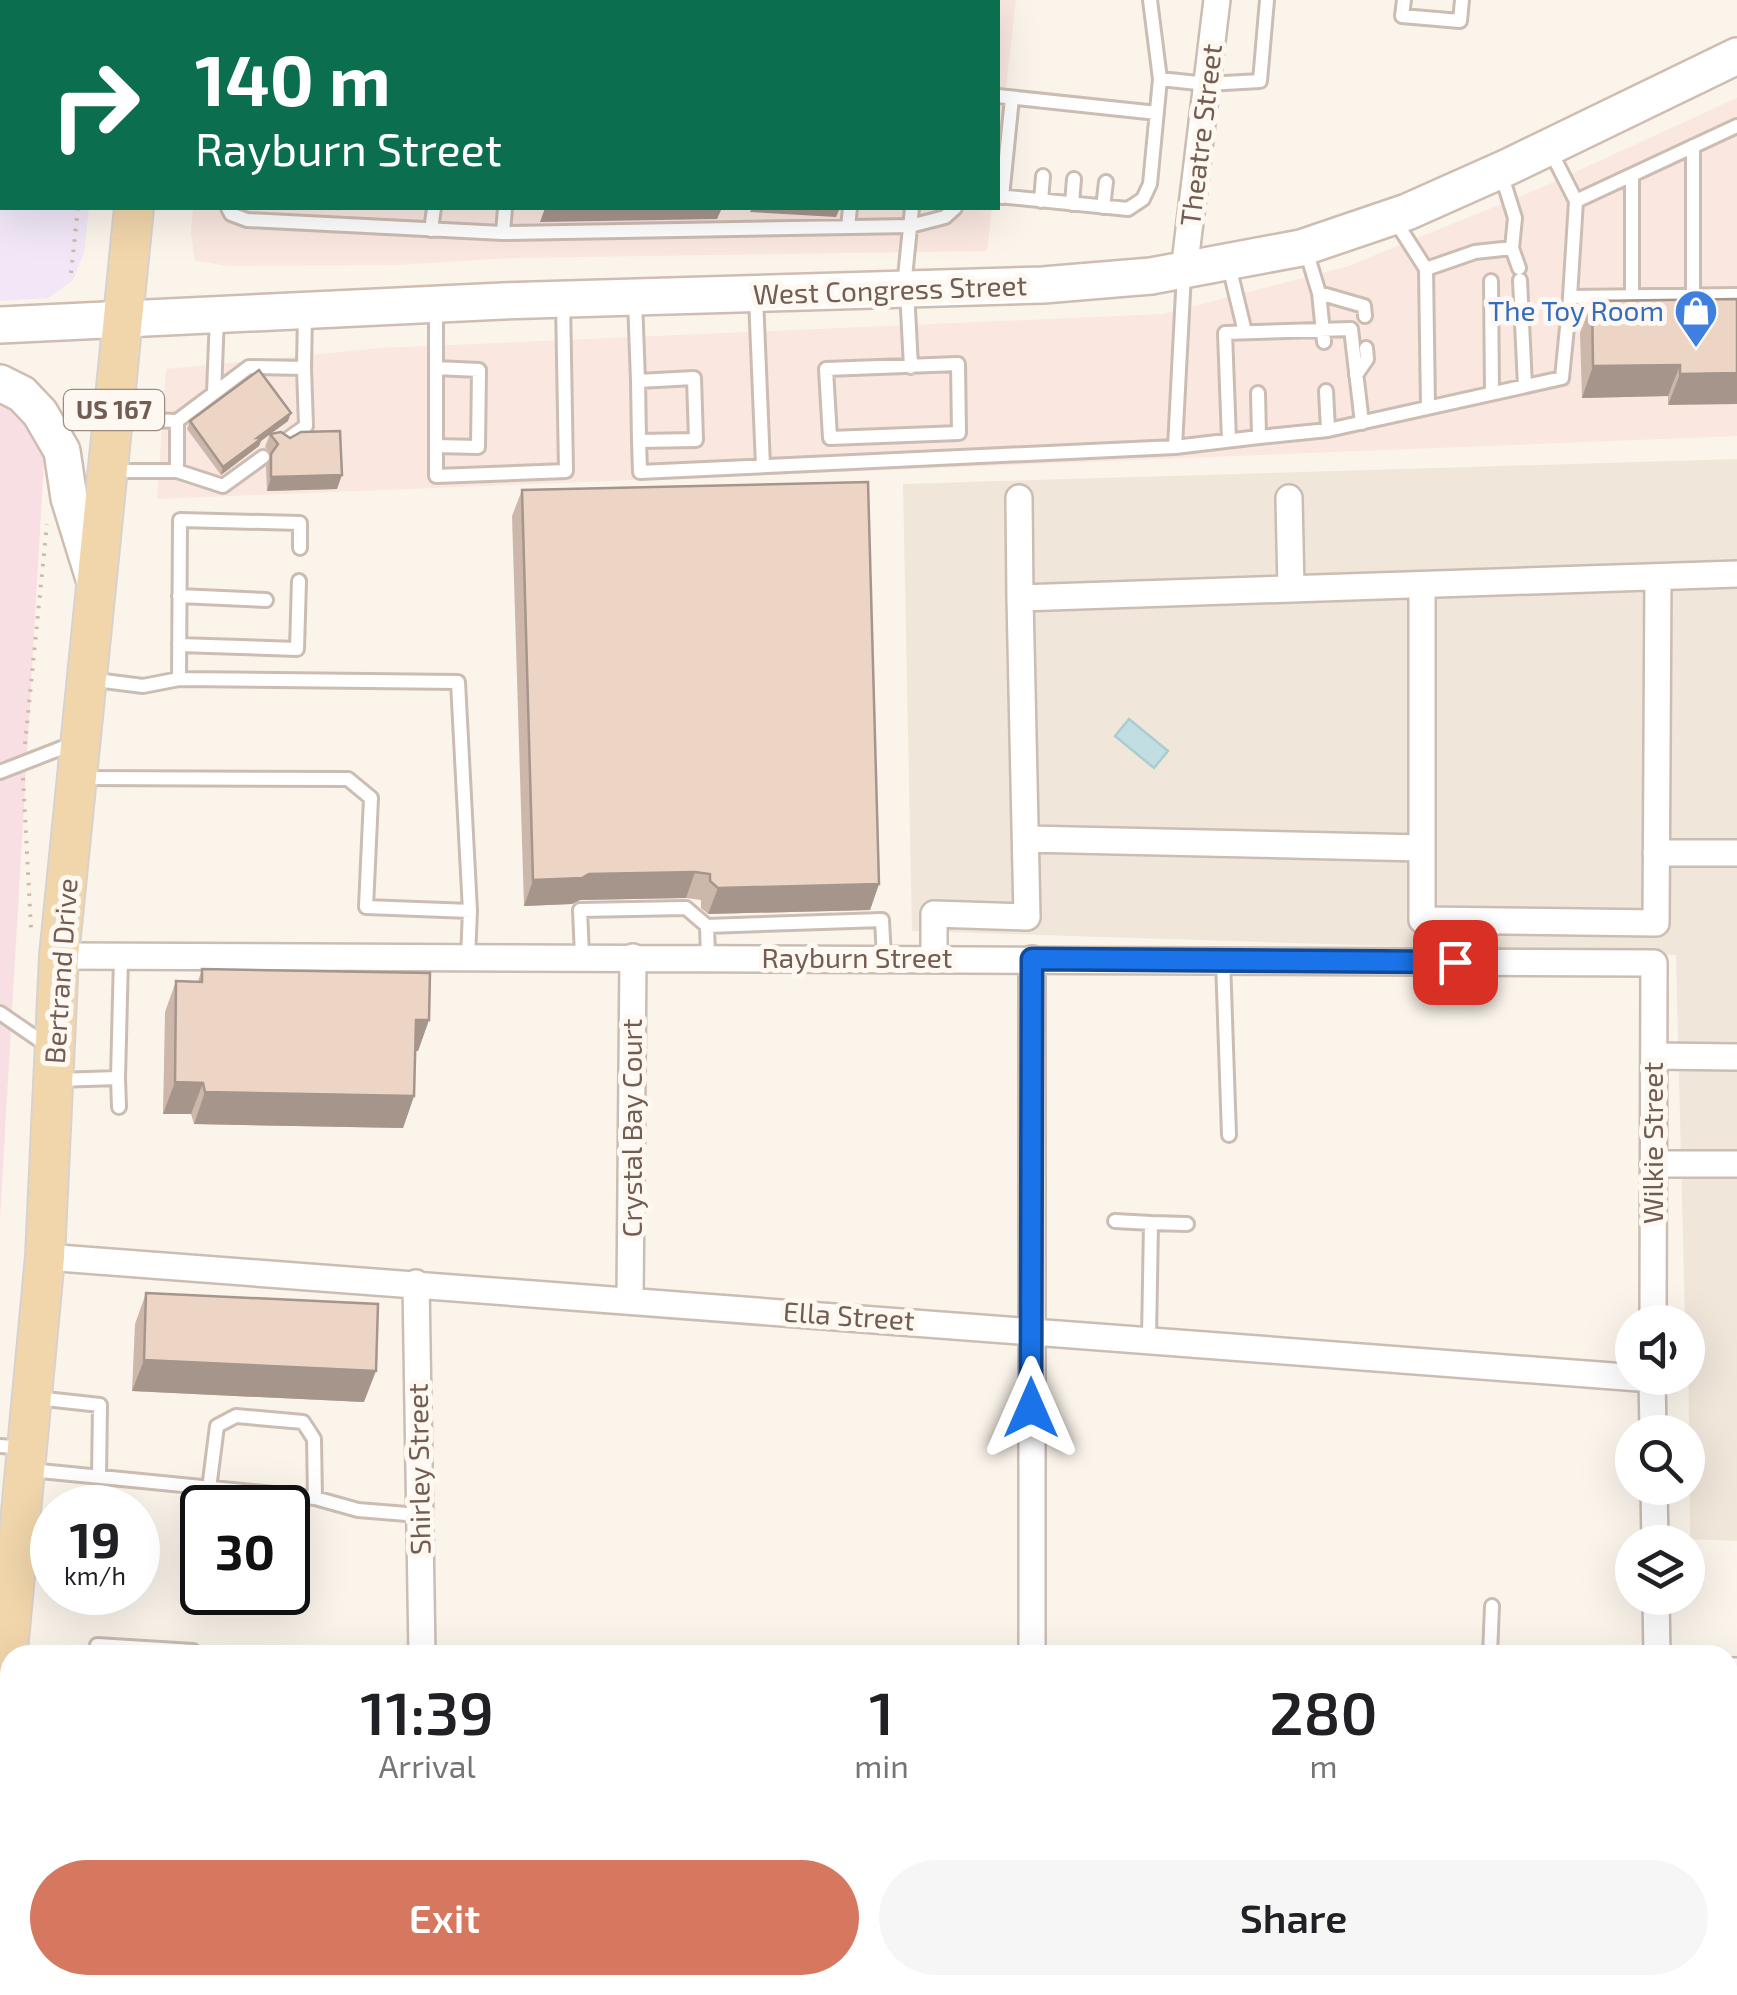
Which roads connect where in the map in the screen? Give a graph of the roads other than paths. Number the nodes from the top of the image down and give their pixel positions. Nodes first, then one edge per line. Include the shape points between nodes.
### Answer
1 (1150, 0) edge
2 (1217, 0) edge
3 (1266, 0) edge
4 (1404, 0) edge
5 (1462, 0) edge
6 (1737, 56) edge
7 (1160, 80) junction
8 (1207, 84) junction
9 (1005, 97) edge
10 (1049, 102) junction
11 (1081, 105) junction
12 (1114, 108) junction
13 (1157, 112) junction
14 (1048, 120) dead end
15 (1079, 122) dead end
16 (1112, 126) dead end
17 (1737, 126) edge
18 (1694, 146) junction
19 (1549, 147) junction
20 (1500, 171) junction
21 (1632, 175) junction
22 (1043, 176) dead end
23 (1074, 179) dead end
24 (1106, 182) dead end
25 (1000, 197) edge
26 (1041, 201) junction
27 (1576, 201) junction
28 (1072, 204) junction
29 (1104, 207) junction
30 (134, 210) edge
31 (229, 210) edge
32 (434, 210) edge
33 (505, 210) edge
34 (850, 210) edge
35 (912, 210) edge
36 (953, 210) edge
37 (1392, 217) junction
38 (910, 226) junction
39 (848, 227) junction
40 (431, 230) junction
41 (503, 232) junction
42 (1305, 246) junction
43 (1512, 248) junction
44 (1493, 250) junction
45 (1228, 264) junction
46 (1426, 269) junction
47 (1184, 271) junction
48 (905, 290) junction
49 (1318, 293) junction
50 (756, 295) junction
51 (1693, 295) junction
52 (1737, 295) edge
53 (1632, 296) junction
54 (1570, 297) junction
55 (635, 298) junction
56 (563, 300) junction
57 (436, 304) junction
58 (306, 311) junction
59 (217, 316) junction
60 (1364, 316) dead end
61 (124, 320) junction
62 (0, 325) edge
63 (1252, 336) junction
64 (1324, 336) junction
65 (1366, 348) dead end
66 (910, 367) junction
67 (304, 368) junction
68 (436, 368) junction
69 (1356, 375) junction
70 (638, 380) junction
71 (0, 384) edge
72 (1525, 386) junction
73 (1326, 391) dead end
74 (214, 393) junction
75 (1258, 393) dead end
76 (1492, 393) junction
77 (1428, 407) junction
78 (113, 419) junction
79 (177, 421) junction
80 (1362, 423) junction
81 (1328, 430) junction
82 (1259, 438) junction
83 (1229, 440) junction
84 (285, 441) edge
85 (639, 441) junction
86 (436, 446) junction
87 (1175, 446) junction
88 (263, 457) dead end
89 (763, 466) junction
90 (108, 470) junction
91 (177, 471) junction
92 (1020, 498) dead end
93 (1290, 498) dead end
94 (300, 548) dead end
95 (1737, 574) edge
96 (1658, 577) junction
97 (299, 582) dead end
98 (96, 585) junction
99 (1422, 585) junction
100 (1291, 589) junction
101 (180, 596) junction
102 (1020, 598) junction
103 (266, 600) dead end
104 (179, 645) junction
105 (86, 679) junction
106 (179, 679) junction
107 (78, 759) junction
108 (0, 772) edge
109 (1027, 839) junction
110 (1422, 848) junction
111 (1656, 852) junction
112 (1737, 853) edge
113 (470, 912) junction
114 (1422, 920) junction
115 (1555, 922) junction
116 (707, 926) junction
117 (59, 956) junction
118 (582, 956) junction
119 (121, 957) junction
120 (468, 957) junction
121 (633, 957) junction
122 (708, 957) junction
123 (884, 958) junction
124 (934, 958) junction
125 (1032, 959) junction
126 (1223, 960) junction
127 (1422, 961) junction
128 (1555, 962) junction
129 (1654, 963) joint
130 (0, 1013) edge
131 (1654, 1056) junction
132 (1737, 1057) edge
133 (54, 1066) junction
134 (118, 1078) junction
135 (118, 1107) dead end
136 (1229, 1135) dead end
137 (1654, 1164) junction
138 (1737, 1164) edge
139 (1115, 1220) dead end
140 (1151, 1223) junction
141 (1188, 1224) dead end
142 (44, 1257) junction
143 (416, 1283) junction
144 (630, 1300) junction
145 (1653, 1305) edge
146 (1031, 1330) junction
147 (1149, 1339) junction
148 (1615, 1375) edge
149 (33, 1398) junction
150 (17, 1455) edge
151 (100, 1477) junction
152 (210, 1485) edge
153 (180, 1486) edge
154 (310, 1498) edge
155 (314, 1498) junction
156 (419, 1515) junction
157 (1492, 1606) dead end
158 (1656, 1615) edge
159 (7, 1645) edge
160 (422, 1645) edge
161 (1032, 1645) edge
162 (1490, 1645) edge
163 (1657, 1645) edge

1 - 7 lane
2 - 8 street, Theatre Street
3 - 8 lane via 1260,81
4 - 5 lane via 1402,16 1460,20
6 - 19 main road, West Congress Street
7 - 8 lane
7 - 13 lane
8 - 47 street, Theatre Street
9 - 10 lane
9 - 25 lane
10 - 11 lane
10 - 14 lane
11 - 12 lane
11 - 15 lane
12 - 13 lane
12 - 16 lane
13 - 29 lane via 1143,199 1128,209
17 - 18 lane
18 - 21 lane
18 - 51 lane
19 - 20 main road, West Congress Street
19 - 27 lane
20 - 37 main road, West Congress Street
20 - 43 lane via 1515,218
21 - 27 lane
21 - 53 lane
22 - 26 lane
23 - 28 lane
24 - 29 lane
25 - 26 lane
26 - 28 lane
27 - 54 lane
28 - 29 lane
30 - 61 main road, Bertrand Drive / US 167
31 - 40 lane via 248,220
32 - 40 lane
33 - 41 lane
34 - 39 lane
35 - 38 lane
36 - 38 lane
37 - 42 main road, West Congress Street
37 - 46 lane
38 - 39 lane
38 - 48 lane
39 - 41 lane
40 - 41 lane
42 - 45 main road, West Congress Street
42 - 49 lane
43 - 44 lane
43 - 72 lane via 1520,274
44 - 46 lane
44 - 76 lane
45 - 47 main road, West Congress Street
45 - 63 lane
46 - 77 lane
47 - 48 main road, West Congress Street
47 - 87 lane
48 - 50 main road, West Congress Street
48 - 66 lane
49 - 60 lane via 1364,306
49 - 64 lane
50 - 55 main road, West Congress Street
50 - 89 lane
51 - 52 lane
51 - 53 lane
53 - 54 lane
54 - 72 lane via 1562,378
55 - 56 main road, West Congress Street
55 - 70 lane
56 - 57 main road, West Congress Street
56 - 86 lane via 566,472 436,476
57 - 58 main road, West Congress Street
57 - 68 lane
58 - 59 main road, West Congress Street
58 - 67 lane
59 - 61 main road, West Congress Street
59 - 74 lane
61 - 62 main road, West Congress Street
61 - 78 main road, Bertrand Drive / US 167
63 - 64 lane
63 - 83 lane via 1224,333
64 - 69 lane via 1351,329
65 - 69 lane via 1367,360
66 - 66 lane via 826,369 830,438 959,433 958,364
67 - 74 lane via 250,367 232,388
67 - 84 lane via 306,426
68 - 86 lane
68 - 86 lane via 479,370 478,447
69 - 80 lane
70 - 85 lane
70 - 85 lane via 694,378 696,440
71 - 98 main road via 40,413 62,451
72 - 76 lane
73 - 81 lane
74 - 79 lane via 200,411
75 - 82 lane
76 - 77 lane
77 - 80 lane
78 - 79 lane
78 - 90 main road, Bertrand Drive / US 167
79 - 91 lane
80 - 81 lane
81 - 82 lane
82 - 83 lane
83 - 87 lane
85 - 89 lane via 640,472
87 - 89 lane
88 - 91 lane via 240,467 223,486
90 - 91 lane
90 - 98 main road, Bertrand Drive / US 167
92 - 102 street
93 - 100 street
94 - 101 lane via 300,523 180,520
95 - 96 street
96 - 99 street
96 - 111 street
97 - 104 lane via 297,649
98 - 105 main road, Bertrand Drive / US 167
99 - 100 street
99 - 110 street
100 - 102 street
101 - 103 lane
101 - 104 lane
102 - 109 street
104 - 106 lane
105 - 106 lane via 144,686
105 - 107 main road, Bertrand Drive / US 167
106 - 113 lane via 458,682
107 - 108 lane via 24,762
107 - 113 lane via 348,779 371,798 366,907
107 - 117 main road, Bertrand Drive / US 167
109 - 110 street
109 - 124 street via 1027,917 934,914
110 - 114 street
111 - 112 street
111 - 115 street via 1656,924
113 - 120 lane
114 - 115 street
114 - 127 street
115 - 128 street
116 - 118 lane via 686,908 580,910
116 - 122 lane
116 - 123 lane via 882,920
117 - 119 street, Rayburn Street
117 - 133 main road, Bertrand Drive / US 167
118 - 120 street, Rayburn Street
118 - 121 street, Rayburn Street
119 - 120 street, Rayburn Street
119 - 134 lane
121 - 122 street, Rayburn Street
121 - 144 street, Crystal Bay Court
122 - 123 street, Rayburn Street
123 - 124 street, Rayburn Street
124 - 125 street, Rayburn Street
125 - 126 street, Rayburn Street
125 - 146 street
126 - 127 street, Rayburn Street
126 - 136 lane
127 - 128 street, Rayburn Street
128 - 129 street, Rayburn Street
129 - 131 street, Wilkie Street
130 - 133 lane
131 - 132 street
131 - 137 street, Wilkie Street
133 - 134 lane
133 - 142 main road, Bertrand Drive / US 167
134 - 135 lane
137 - 138 street
137 - 145 street, Wilkie Street
139 - 140 lane
140 - 141 lane
140 - 147 lane
142 - 143 street, Ella Street
142 - 149 main road, Bertrand Drive / US 167
143 - 144 street, Ella Street
143 - 156 street, Shirley Street
144 - 146 street, Ella Street
146 - 147 street, Ella Street
146 - 161 street
147 - 148 street, Ella Street
149 - 150 main road, Bertrand Drive / US 167
149 - 151 lane via 100,1405
150 - 151 lane
150 - 159 main road, Bertrand Drive / US 167
151 - 153 lane
152 - 155 lane via 217,1426 236,1416 303,1422 314,1439
154 - 155 lane
155 - 156 lane
156 - 160 street, Shirley Street
157 - 162 lane
158 - 163 street

